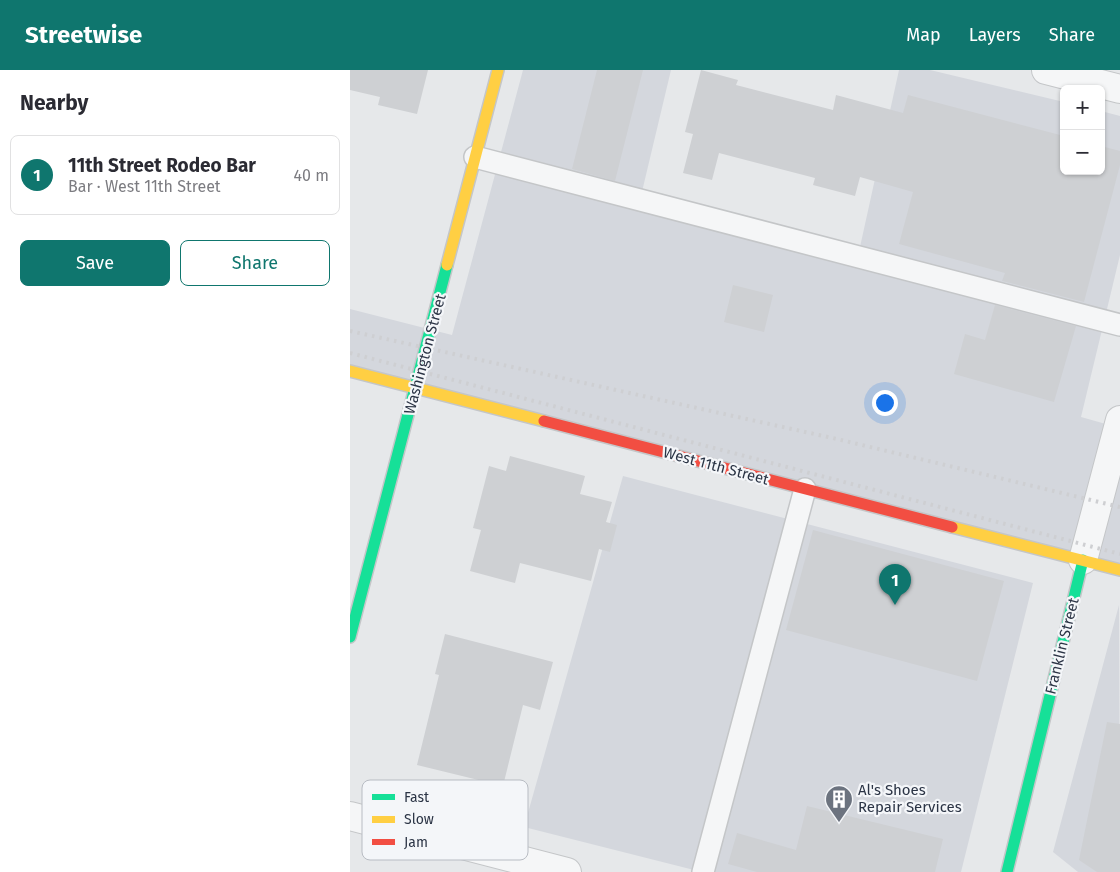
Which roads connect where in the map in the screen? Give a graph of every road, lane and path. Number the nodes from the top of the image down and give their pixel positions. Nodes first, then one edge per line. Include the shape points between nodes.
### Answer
1 (498, 70) edge
2 (1046, 70) edge
3 (1120, 89) edge
4 (475, 158) junction
5 (1120, 325) edge
6 (350, 371) edge
7 (416, 388) junction
8 (1120, 420) edge
9 (805, 489) junction
10 (1083, 560) junction
11 (1120, 570) edge
12 (356, 591) edge
13 (350, 637) edge
14 (520, 860) edge
15 (567, 872) edge
16 (703, 872) edge
17 (1007, 872) edge

1 - 4 street, Washington Street
2 - 3 street
4 - 5 lane
4 - 7 street, Washington Street
6 - 7 street, West 11th Street
7 - 9 street, West 11th Street
7 - 12 street, Washington Street
8 - 10 street, Franklin Street
9 - 10 street, West 11th Street
9 - 16 lane
10 - 11 street, West 11th Street
10 - 17 street, Franklin Street
12 - 13 street, Washington Street
14 - 15 street

